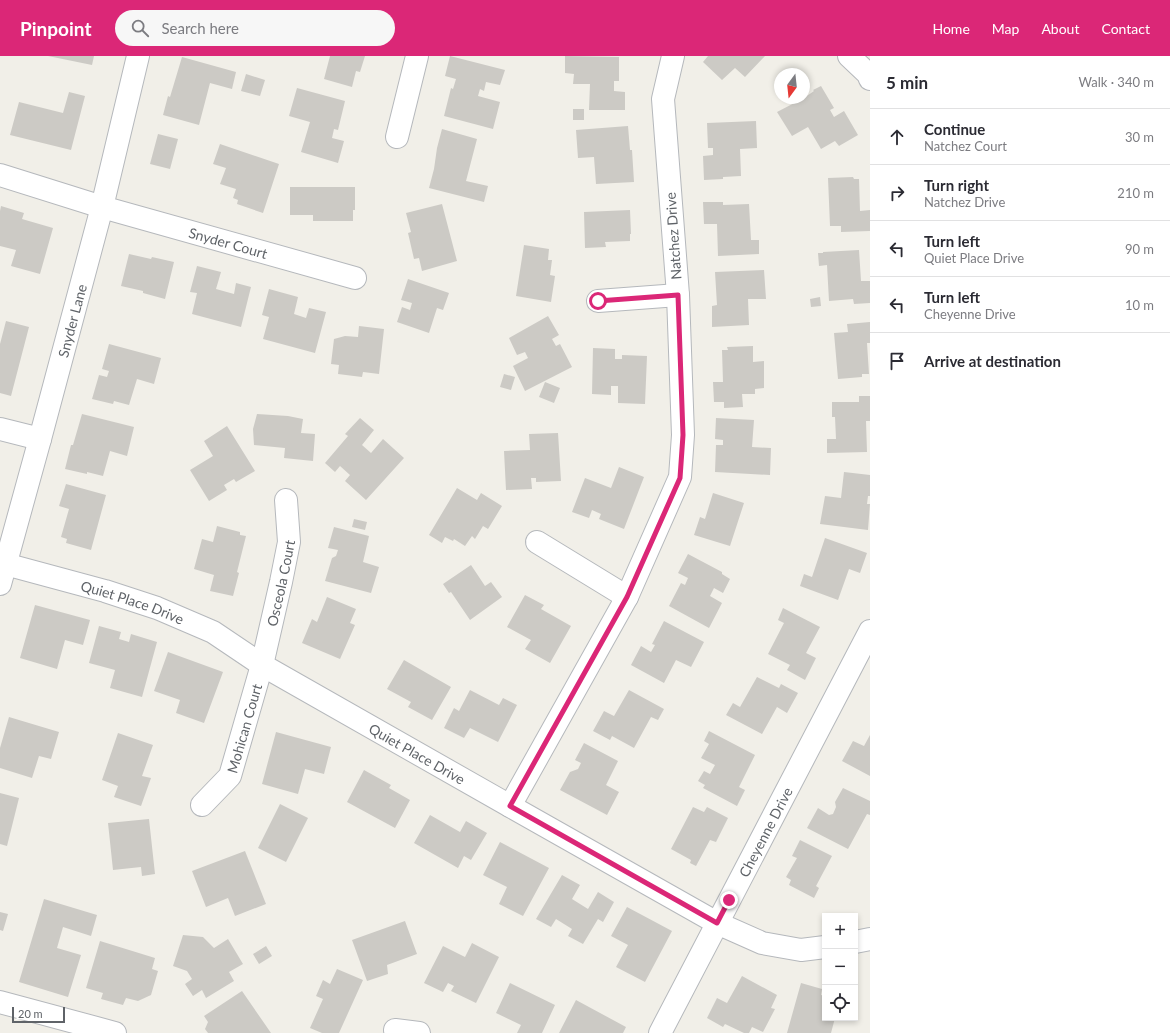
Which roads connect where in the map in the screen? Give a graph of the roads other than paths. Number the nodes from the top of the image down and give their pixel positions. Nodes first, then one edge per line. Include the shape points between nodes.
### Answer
1 (138, 56) edge
2 (417, 56) edge
3 (673, 56) edge
4 (849, 56) edge
5 (870, 78) edge
6 (397, 137) dead end
7 (0, 175) edge
8 (102, 207) junction
9 (355, 278) dead end
10 (678, 295) junction
11 (598, 301) dead end
12 (0, 429) edge
13 (40, 440) junction
14 (286, 500) dead end
15 (537, 542) dead end
16 (3, 574) edge
17 (627, 597) junction
18 (870, 631) edge
19 (262, 665) junction
20 (202, 805) dead end
21 (510, 806) junction
22 (717, 923) junction
23 (870, 939) edge
24 (858, 941) edge
25 (822, 947) edge
26 (0, 1002) edge
27 (395, 1030) dead end
28 (115, 1033) edge
29 (419, 1033) edge
30 (660, 1033) edge

1 - 8 street, Snyder Lane
2 - 6 street
3 - 10 street, Natchez Drive via 663,99
4 - 5 street
7 - 8 street, Snyder Court
8 - 9 street, Snyder Court
8 - 13 street, Snyder Lane
10 - 11 street
10 - 17 street, Natchez Drive via 683,435 680,478
12 - 13 street
13 - 16 street, Snyder Lane
14 - 19 street, Osceola Court via 289,542
15 - 17 street
16 - 19 street, Quiet Place Drive via 105,591 157,608 213,632
17 - 21 street, Natchez Drive
18 - 22 street, Cheyenne Drive
19 - 20 street, Mohican Court via 230,776
19 - 21 street, Quiet Place Drive
21 - 22 street, Quiet Place Drive
22 - 25 street, Quiet Place Drive via 762,943 801,950
22 - 30 street, Cheyenne Drive
23 - 24 street
26 - 28 street
27 - 29 street

